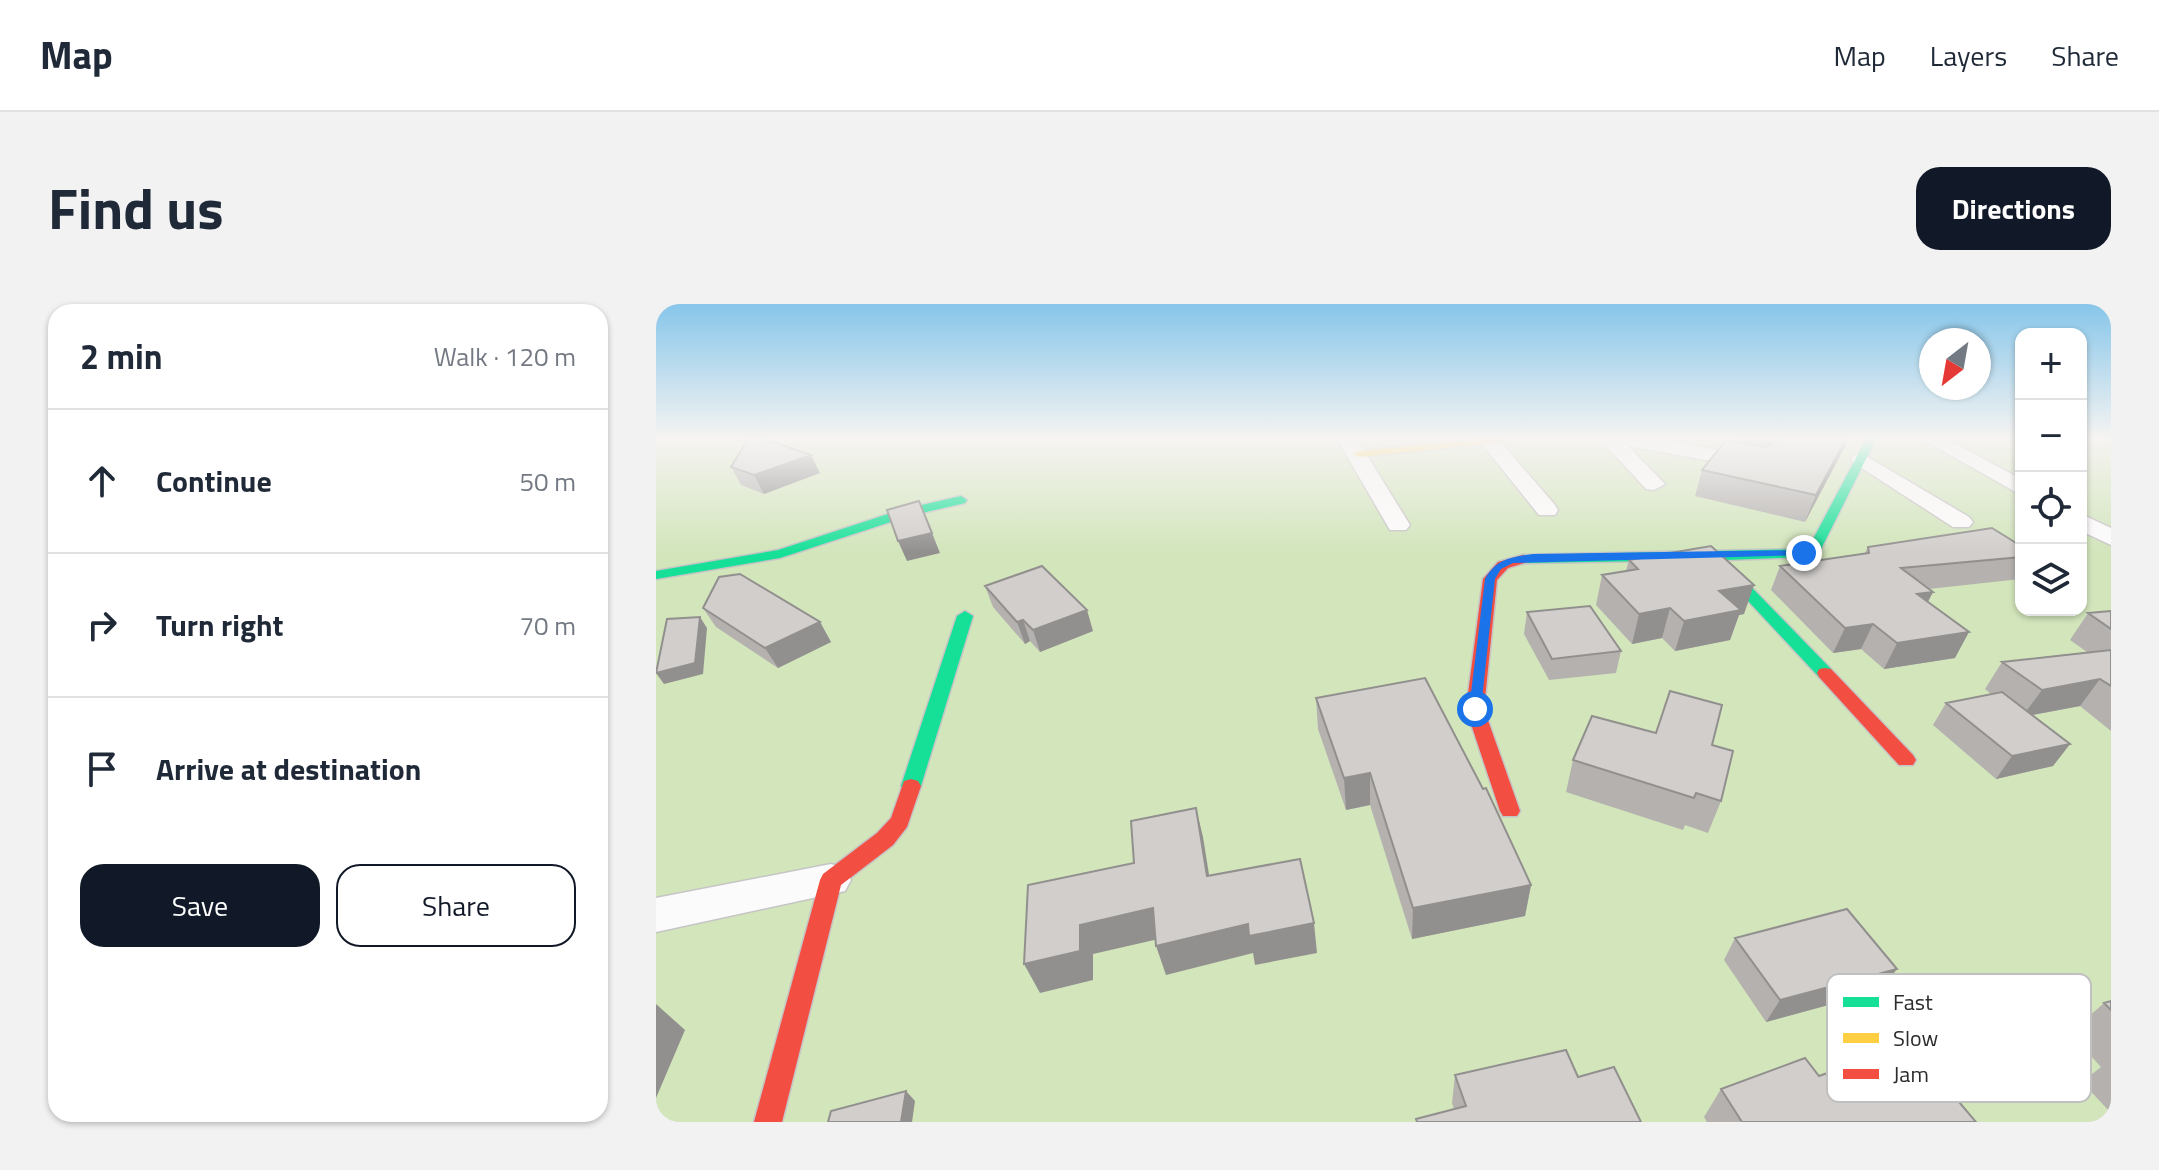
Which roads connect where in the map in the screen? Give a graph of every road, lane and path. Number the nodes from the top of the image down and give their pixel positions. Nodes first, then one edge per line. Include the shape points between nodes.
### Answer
1 (1370, 477) edge
2 (1523, 477) edge
3 (1647, 477) edge
4 (1852, 477) edge
5 (1890, 477) edge
6 (1654, 484) dead end
7 (961, 500) dead end
8 (1547, 510) dead end
9 (1961, 522) dead end
10 (2087, 524) edge
11 (1398, 525) dead end
12 (2111, 538) edge
13 (1714, 556) junction
14 (656, 575) edge
15 (965, 616) dead end
16 (1906, 760) dead end
17 (1510, 811) dead end
18 (831, 880) junction
19 (656, 915) edge
20 (768, 1122) edge

1 - 11 street
2 - 8 street
3 - 6 street
4 - 13 street via 1815,548 1795,554
5 - 9 street
7 - 14 street via 780,554
10 - 12 street
13 - 16 street
13 - 17 street via 1533,557 1497,567 1490,579 1475,709
15 - 18 street via 900,821
18 - 19 street
18 - 20 street

